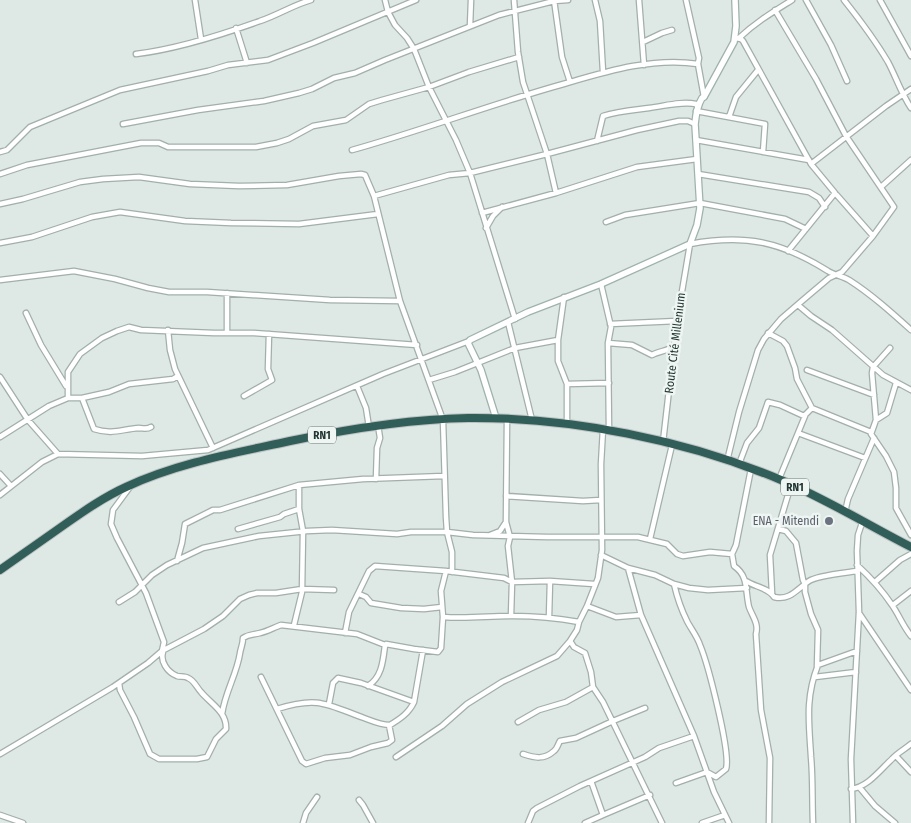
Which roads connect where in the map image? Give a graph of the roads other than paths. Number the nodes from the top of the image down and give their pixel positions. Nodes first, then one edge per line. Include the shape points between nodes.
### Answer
1 (195, 0) edge
2 (311, 0) edge
3 (385, 0) edge
4 (416, 0) edge
5 (471, 0) edge
6 (514, 0) edge
7 (554, 0) edge
8 (568, 0) edge
9 (595, 0) edge
10 (639, 0) edge
11 (686, 0) edge
12 (735, 0) edge
13 (792, 0) edge
14 (806, 0) edge
15 (844, 0) edge
16 (880, 0) edge
17 (787, 2) edge
18 (775, 10) junction
19 (514, 11) junction
20 (388, 12) junction
21 (470, 26) junction
22 (236, 28) junction
23 (672, 30) dead end
24 (737, 38) junction
25 (201, 39) junction
26 (643, 42) junction
27 (414, 49) junction
28 (136, 54) dead end
29 (911, 56) edge
30 (518, 57) junction
31 (247, 63) junction
32 (698, 64) junction
33 (644, 65) junction
34 (758, 70) junction
35 (603, 72) junction
36 (847, 81) dead end
37 (570, 82) junction
38 (429, 87) junction
39 (911, 90) edge
40 (528, 94) junction
41 (902, 94) junction
42 (704, 97) junction
43 (697, 108) junction
44 (911, 108) edge
45 (729, 117) junction
46 (446, 121) junction
47 (123, 124) dead end
48 (695, 124) junction
49 (846, 136) junction
50 (696, 140) junction
51 (596, 142) junction
52 (352, 150) dead end
53 (0, 152) edge
54 (763, 152) junction
55 (546, 154) junction
56 (697, 159) junction
57 (911, 160) edge
58 (810, 162) junction
59 (470, 173) junction
60 (0, 174) edge
61 (698, 174) junction
62 (881, 187) junction
63 (556, 193) junction
64 (835, 194) junction
65 (374, 196) junction
66 (700, 203) junction
67 (0, 204) edge
68 (503, 206) junction
69 (825, 208) junction
70 (482, 213) junction
71 (378, 214) junction
72 (606, 222) dead end
73 (486, 228) junction
74 (806, 229) junction
75 (873, 236) junction
76 (0, 243) edge
77 (690, 244) junction
78 (788, 251) junction
79 (838, 275) junction
80 (0, 280) edge
81 (601, 284) junction
82 (227, 293) junction
83 (564, 297) junction
84 (400, 301) junction
85 (798, 304) junction
86 (26, 313) dead end
87 (515, 319) junction
88 (677, 321) junction
89 (508, 322) junction
90 (610, 324) junction
91 (168, 330) junction
92 (911, 330) edge
93 (227, 333) junction
94 (768, 333) junction
95 (269, 334) junction
96 (558, 340) junction
97 (469, 341) junction
98 (608, 343) junction
99 (417, 345) junction
100 (674, 345) junction
101 (515, 348) junction
102 (890, 348) dead end
103 (422, 360) junction
104 (477, 363) junction
105 (874, 366) junction
106 (807, 370) dead end
107 (178, 376) junction
108 (0, 378) edge
109 (429, 380) junction
110 (609, 383) junction
111 (896, 383) junction
112 (567, 384) junction
113 (357, 386) junction
114 (67, 387) junction
115 (911, 390) edge
116 (874, 395) junction
117 (244, 396) dead end
118 (68, 398) junction
119 (82, 398) junction
120 (812, 408) junction
121 (804, 416) junction
122 (496, 418) junction
123 (507, 419) junction
124 (28, 420) junction
125 (443, 420) junction
126 (876, 420) junction
127 (533, 421) junction
128 (567, 424) junction
129 (378, 426) junction
130 (151, 427) dead end
131 (370, 427) junction
132 (606, 430) junction
133 (872, 432) junction
134 (798, 433) junction
135 (0, 437) edge
136 (874, 438) junction
137 (663, 442) junction
138 (672, 445) junction
139 (210, 449) junction
140 (58, 454) junction
141 (865, 458) junction
142 (209, 459) junction
143 (727, 461) junction
144 (738, 465) junction
145 (751, 469) junction
146 (0, 474) edge
147 (444, 476) junction
148 (376, 479) junction
149 (779, 479) junction
150 (132, 484) junction
151 (299, 485) junction
152 (791, 485) junction
153 (11, 486) junction
154 (0, 495) edge
155 (506, 496) junction
156 (601, 500) junction
157 (299, 509) junction
158 (845, 512) junction
159 (863, 520) junction
160 (506, 522) junction
161 (238, 529) dead end
162 (778, 529) junction
163 (303, 531) junction
164 (447, 532) junction
165 (911, 535) edge
166 (488, 536) junction
167 (510, 537) junction
168 (602, 538) junction
169 (650, 539) junction
170 (911, 547) edge
171 (732, 554) junction
172 (911, 554) edge
173 (601, 555) junction
174 (177, 561) junction
175 (628, 568) junction
176 (857, 568) junction
177 (0, 570) edge
178 (446, 571) junction
179 (452, 572) junction
180 (745, 579) junction
181 (550, 581) junction
182 (512, 582) junction
183 (875, 582) junction
184 (594, 584) junction
185 (674, 584) junction
186 (805, 584) junction
187 (143, 585) junction
188 (747, 588) junction
189 (302, 589) junction
190 (334, 590) dead end
191 (911, 592) edge
192 (359, 594) junction
193 (772, 594) junction
194 (119, 602) dead end
195 (892, 605) junction
196 (587, 606) junction
197 (442, 607) junction
198 (859, 612) junction
199 (641, 615) junction
200 (511, 616) junction
201 (443, 617) junction
202 (549, 617) junction
203 (579, 622) junction
204 (294, 626) junction
205 (345, 633) junction
206 (911, 636) edge
207 (570, 641) junction
208 (385, 645) junction
209 (423, 650) junction
210 (857, 650) junction
211 (163, 651) junction
212 (817, 667) junction
213 (856, 672) junction
214 (261, 677) dead end
215 (815, 677) junction
216 (119, 683) junction
217 (368, 686) junction
218 (593, 687) junction
219 (911, 690) edge
220 (224, 702) junction
221 (414, 702) junction
222 (214, 704) junction
223 (329, 704) junction
224 (645, 708) dead end
225 (277, 709) junction
226 (222, 714) junction
227 (612, 721) junction
228 (518, 722) dead end
229 (389, 726) junction
230 (694, 736) junction
231 (911, 744) edge
232 (0, 754) edge
233 (523, 754) dead end
234 (896, 756) junction
235 (396, 757) dead end
236 (632, 762) junction
237 (707, 772) junction
238 (911, 772) edge
239 (591, 781) junction
240 (676, 782) dead end
241 (860, 788) junction
242 (851, 789) junction
243 (650, 795) junction
244 (317, 798) dead end
245 (359, 800) dead end
246 (0, 815) edge
247 (603, 815) junction
248 (725, 815) junction
249 (662, 822) edge
250 (23, 823) edge
251 (303, 823) edge
252 (373, 823) edge
253 (528, 823) edge
254 (585, 823) edge
255 (655, 823) edge
256 (702, 823) edge
257 (729, 823) edge
258 (769, 823) edge
259 (813, 823) edge
260 (852, 823) edge
261 (895, 823) edge

1 - 25 street
2 - 22 street
3 - 20 street
4 - 20 street
5 - 21 street
6 - 19 street
7 - 8 street
7 - 19 street
7 - 37 street via 560,46
9 - 35 street via 600,20
10 - 26 street
11 - 32 street
12 - 24 street
13 - 17 street
14 - 36 street
15 - 41 street via 887,61
16 - 29 street
17 - 18 street
18 - 24 street
18 - 49 street
19 - 21 street
19 - 30 street
20 - 27 street
20 - 31 street via 273,58
21 - 27 street
22 - 25 street
22 - 31 street
23 - 26 street
24 - 34 street via 743,41
24 - 42 street
25 - 28 street via 157,52
26 - 33 street
27 - 38 street
27 - 47 street via 299,93
30 - 38 street
30 - 40 street
31 - 53 street via 120,90 30,127 7,150
32 - 33 street
32 - 42 street
33 - 35 street
34 - 45 street via 736,98
34 - 58 street
35 - 37 street
37 - 40 street
38 - 46 street
38 - 60 street via 369,104 346,120 313,126 277,143 256,147 168,147 159,143 141,143 27,165
39 - 41 street
40 - 46 street
40 - 55 street
41 - 44 street
41 - 49 street
42 - 43 street
43 - 45 street
43 - 48 street
43 - 51 street via 693,103 680,104 603,116
45 - 54 street via 766,124
46 - 52 street
46 - 59 street
48 - 50 street
48 - 51 street via 679,121
49 - 58 street
49 - 62 street
50 - 54 street
50 - 56 street
51 - 55 street
54 - 58 street
55 - 59 street
55 - 63 street
56 - 61 street
56 - 63 street via 637,168
57 - 62 street
58 - 64 street
59 - 65 street via 449,174
59 - 70 street
61 - 66 street
61 - 69 street via 809,192 819,198
62 - 75 street via 893,209
63 - 68 street
64 - 69 street
64 - 75 street
65 - 67 street via 365,175 361,174 287,185 239,186 190,184 139,176 80,182
65 - 71 street
66 - 72 street via 625,214
66 - 74 street via 786,219
66 - 77 street via 698,225
68 - 70 street
68 - 73 street
69 - 74 street
70 - 73 street
71 - 76 street via 299,224 231,224 120,212
71 - 84 street
73 - 87 street
74 - 78 street
75 - 79 street
77 - 78 street via 744,239
77 - 81 street
77 - 88 street, Route Cité Millenium
78 - 79 street
79 - 85 street via 829,278
79 - 92 street via 872,296
80 - 82 street via 74,271 159,291
81 - 83 street
81 - 90 street
82 - 84 street
82 - 93 street
83 - 87 street
83 - 96 street
84 - 99 street
85 - 94 street
85 - 105 street
86 - 114 street
87 - 89 street
88 - 90 street
88 - 100 street, Route Cité Millenium
89 - 97 street
89 - 101 street
90 - 98 street
91 - 93 street
91 - 107 street
91 - 114 street via 129,327 102,338 74,362 68,372
93 - 95 street
94 - 120 street via 787,346 797,379
94 - 143 street via 754,363
95 - 99 street
95 - 117 street via 268,369 272,380
96 - 101 street
96 - 112 street via 558,361
97 - 103 street
97 - 104 street
98 - 100 street via 632,345 652,355
98 - 110 street
99 - 103 street
100 - 137 street, Route Cité Millenium
101 - 104 street
101 - 127 street
102 - 105 street
103 - 109 street
103 - 113 street
104 - 109 street
104 - 122 street
105 - 111 street
105 - 116 street
106 - 116 street
107 - 119 street via 129,384
107 - 139 street
108 - 124 street
109 - 125 street
110 - 112 street
110 - 132 street
111 - 115 street
111 - 126 street via 887,413
112 - 128 street
113 - 131 street
113 - 139 street
114 - 118 street
116 - 126 street
118 - 119 street
118 - 124 street
119 - 130 street via 94,429 115,432
120 - 121 street
120 - 133 street
121 - 134 street
121 - 144 street via 768,402 759,428 746,443
122 - 123 highway, RN1
122 - 125 highway, RN1
123 - 127 highway, RN1
123 - 155 street
124 - 135 street
124 - 140 street
125 - 129 highway, RN1
125 - 147 street
126 - 133 street
127 - 128 highway, RN1
128 - 132 highway, RN1
129 - 131 highway, RN1
129 - 148 street
131 - 142 highway, RN1
132 - 137 highway, RN1
132 - 156 street via 601,464
133 - 136 street
134 - 141 street
134 - 149 street
136 - 141 street
136 - 165 street via 894,472 896,508
137 - 138 highway, RN1
138 - 143 highway, RN1
138 - 169 street
139 - 140 street via 142,456
139 - 142 street
140 - 153 street
141 - 158 street
142 - 150 highway, RN1
143 - 144 highway, RN1
144 - 145 highway, RN1
145 - 149 highway, RN1
145 - 171 street
146 - 153 street
147 - 148 street
147 - 164 street
148 - 151 street
149 - 152 highway, RN1
150 - 177 highway, RN1 via 90,507
150 - 187 street via 112,510 111,524
151 - 157 street
151 - 174 street via 213,510 187,522 183,526
152 - 158 highway, RN1
152 - 162 street
153 - 154 street
155 - 156 street
155 - 160 street
156 - 168 street
157 - 161 street via 280,518
157 - 163 street
158 - 159 highway, RN1
159 - 170 highway, RN1
159 - 176 street via 858,535
160 - 166 street via 500,531
160 - 167 street
162 - 186 street via 786,531 796,543
162 - 193 street via 770,555
163 - 164 street
163 - 174 street via 208,546
163 - 189 street
164 - 166 street
164 - 179 street
166 - 167 street
167 - 168 street
167 - 182 street
168 - 169 street
168 - 173 street
169 - 171 street via 667,544 683,556 710,552
171 - 180 street via 734,566 741,570
172 - 183 street
173 - 175 street
173 - 184 street
174 - 187 street
175 - 185 street
175 - 199 street
176 - 183 street
176 - 186 street via 812,579
176 - 198 street
178 - 179 street
178 - 192 street via 375,566 369,570
178 - 197 street via 442,584
179 - 182 street via 504,578
180 - 188 street
180 - 193 street
181 - 182 street
181 - 184 street
181 - 202 street
182 - 200 street
183 - 195 street
184 - 196 street
185 - 188 street via 708,590
185 - 237 street via 680,605 700,644 727,753 724,772 716,777
186 - 193 street via 785,598 776,598
186 - 212 street via 818,630
187 - 194 street
187 - 211 street via 164,642
188 - 258 street via 749,605 758,628 761,710 770,758
189 - 190 street
189 - 204 street
189 - 211 street via 244,597 206,628
191 - 195 street
192 - 197 street via 370,602 401,608
192 - 205 street via 349,612
195 - 206 street
196 - 199 street via 616,617
196 - 203 street
197 - 201 street
198 - 210 street
198 - 219 street
199 - 230 street
200 - 201 street
200 - 202 street
201 - 209 street via 440,650
202 - 203 street
203 - 207 street
204 - 205 street
204 - 220 street via 281,625 243,638 239,663
205 - 208 street
207 - 218 street via 586,653
207 - 235 street via 552,659 502,682
208 - 209 street
208 - 217 street via 380,672
209 - 221 street
210 - 212 street
210 - 213 street
211 - 216 street
211 - 222 street via 166,668 174,675 190,679
212 - 215 street
213 - 215 street
213 - 242 street
214 - 225 street
215 - 259 street via 808,698
216 - 226 street via 149,753 156,758 207,757 216,739 226,729
216 - 232 street
217 - 221 street
217 - 223 street via 336,679
218 - 227 street
218 - 228 street
220 - 222 street
220 - 226 street
221 - 229 street
222 - 226 street
223 - 225 street via 306,702
223 - 229 street
224 - 227 street
225 - 229 street via 302,762 308,764 388,743 392,740
227 - 233 street via 576,738 560,741 556,750 543,758
227 - 236 street
230 - 236 street
230 - 237 street
231 - 234 street
234 - 238 street
234 - 241 street
236 - 239 street
236 - 243 street
237 - 240 street
237 - 248 street
239 - 247 street
239 - 253 street via 535,809
241 - 242 street
241 - 261 street
242 - 260 street
243 - 247 street
243 - 249 street
244 - 251 street
245 - 252 street
246 - 250 street
247 - 254 street
248 - 256 street
248 - 257 street
249 - 255 street

